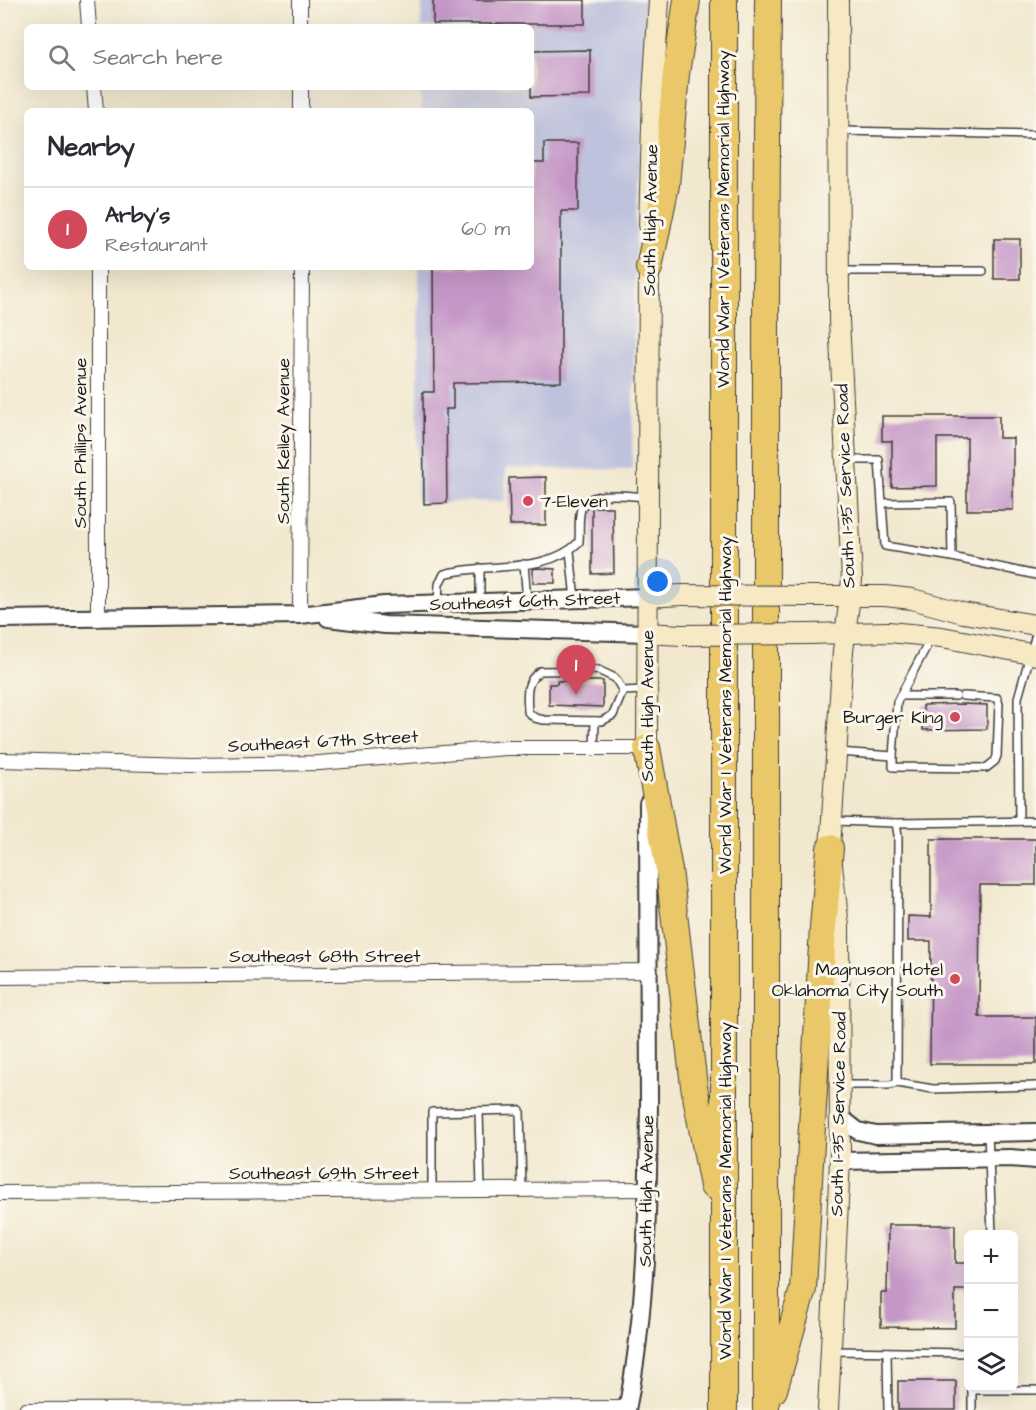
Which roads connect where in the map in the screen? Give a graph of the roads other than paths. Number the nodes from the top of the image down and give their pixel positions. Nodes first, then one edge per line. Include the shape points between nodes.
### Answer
1 (87, 0) edge
2 (300, 0) edge
3 (659, 0) edge
4 (687, 0) edge
5 (724, 0) edge
6 (768, 0) edge
7 (838, 0) edge
8 (89, 24) edge
9 (300, 24) edge
10 (94, 90) edge
11 (301, 90) edge
12 (96, 108) edge
13 (301, 108) edge
14 (838, 131) junction
15 (1036, 135) edge
16 (649, 268) junction
17 (98, 270) edge
18 (302, 270) edge
19 (983, 271) dead end
20 (838, 272) junction
21 (844, 460) junction
22 (648, 497) junction
23 (882, 503) junction
24 (570, 551) junction
25 (952, 557) junction
26 (524, 564) junction
27 (480, 568) junction
28 (1036, 575) edge
29 (850, 596) junction
30 (648, 597) junction
31 (575, 599) junction
32 (527, 601) junction
33 (480, 602) junction
34 (438, 603) junction
35 (300, 615) junction
36 (0, 619) edge
37 (98, 619) junction
38 (1036, 625) edge
39 (647, 633) junction
40 (845, 634) junction
41 (1036, 634) edge
42 (932, 636) junction
43 (1033, 655) edge
44 (647, 690) junction
45 (623, 691) junction
46 (900, 696) junction
47 (595, 722) junction
48 (594, 748) junction
49 (647, 748) junction
50 (836, 752) junction
51 (893, 756) junction
52 (0, 760) edge
53 (832, 820) junction
54 (1019, 821) junction
55 (1036, 821) edge
56 (896, 823) junction
57 (830, 848) junction
58 (650, 971) junction
59 (0, 977) edge
60 (897, 1083) junction
61 (840, 1086) junction
62 (1036, 1086) edge
63 (479, 1111) junction
64 (840, 1117) junction
65 (988, 1132) junction
66 (1036, 1132) edge
67 (988, 1159) junction
68 (1036, 1160) edge
69 (840, 1161) junction
70 (648, 1189) junction
71 (432, 1190) junction
72 (481, 1190) junction
73 (522, 1190) junction
74 (0, 1193) edge
75 (992, 1230) edge
76 (724, 1247) junction
77 (831, 1350) junction
78 (887, 1352) junction
79 (964, 1353) edge
80 (1018, 1389) edge
81 (1036, 1389) edge
82 (972, 1392) edge
83 (628, 1409) edge
84 (26, 1410) edge
85 (724, 1410) edge
86 (767, 1410) edge
87 (828, 1410) edge
88 (888, 1410) edge
89 (972, 1410) edge

1 - 8 street
2 - 9 street
3 - 16 main road, South High Avenue
4 - 16 highway via 666,185
5 - 76 highway, World War I Veterans Memorial Highway
6 - 86 highway
7 - 14 main road, South I-35 Service Road
10 - 12 street
11 - 13 street
14 - 15 lane
14 - 20 main road, South I-35 Service Road
16 - 22 main road, South High Avenue
17 - 37 street, South Phillips Avenue
18 - 35 street, South Kelley Avenue
19 - 20 lane
20 - 21 main road, South I-35 Service Road
21 - 23 lane via 879,460
21 - 29 main road, South I-35 Service Road
22 - 24 lane via 596,496 585,501 580,510 579,542
22 - 30 main road, South High Avenue
23 - 25 lane via 885,546
23 - 25 lane via 951,502
24 - 26 lane via 554,559
24 - 31 lane
25 - 28 lane
26 - 27 lane
26 - 32 lane
27 - 33 lane
27 - 34 lane via 444,574
29 - 30 main road, Southeast 66th Street, bridge
29 - 38 main road, Southeast 66th Street via 912,599 963,613
29 - 40 main road, South I-35 Service Road
30 - 31 street, Southeast 66th Street
30 - 39 main road, South High Avenue
31 - 32 street, Southeast 66th Street
32 - 33 street, Southeast 66th Street
33 - 34 street, Southeast 66th Street
34 - 35 street, Southeast 66th Street
35 - 37 street, Southeast 66th Street
35 - 39 street, Southeast 66th Street via 385,625
36 - 37 street, Southeast 66th Street
39 - 40 main road, Southeast 66th Street, bridge
39 - 44 main road, South High Avenue
40 - 42 main road, Southeast 66th Street
40 - 50 main road, South I-35 Service Road
41 - 43 lane
42 - 43 main road, Southeast 66th Street
42 - 46 lane
43 - 54 lane via 1018,698
44 - 45 lane
44 - 49 main road, South High Avenue
45 - 47 lane via 613,715
45 - 47 lane via 615,678 598,670 540,671 533,676 527,687 528,712 535,718
46 - 51 lane
46 - 51 lane via 997,698 997,756 986,768 893,767
47 - 48 lane
48 - 49 street, Southeast 67th Street
48 - 52 street, Southeast 67th Street via 506,748 308,763 192,765
49 - 58 street, South High Avenue
49 - 76 highway via 669,870 694,1086
50 - 51 lane
50 - 53 main road, South I-35 Service Road
53 - 56 lane
53 - 57 main road, South I-35 Service Road
54 - 55 lane
54 - 56 lane
56 - 60 lane
57 - 61 main road, South I-35 Service Road via 839,927
57 - 86 highway via 804,1289
58 - 59 street, Southeast 68th Street
58 - 70 street, South High Avenue
60 - 61 lane
60 - 62 lane via 933,1089
61 - 64 main road, South I-35 Service Road
63 - 71 lane via 432,1112
63 - 72 lane
63 - 73 lane via 520,1110
64 - 65 street via 858,1131 876,1135
64 - 69 main road, South I-35 Service Road
65 - 66 street
65 - 67 lane
67 - 68 street
67 - 69 street
67 - 75 lane
69 - 77 main road, South I-35 Service Road
70 - 73 street, Southeast 69th Street
70 - 83 street, South High Avenue via 639,1347
71 - 72 street, Southeast 69th Street
71 - 74 street, Southeast 69th Street
72 - 73 street, Southeast 69th Street
76 - 85 highway, World War I Veterans Memorial Highway
77 - 78 lane
77 - 87 main road, South I-35 Service Road
78 - 79 lane
78 - 88 lane
80 - 81 lane
82 - 89 lane
83 - 84 street

